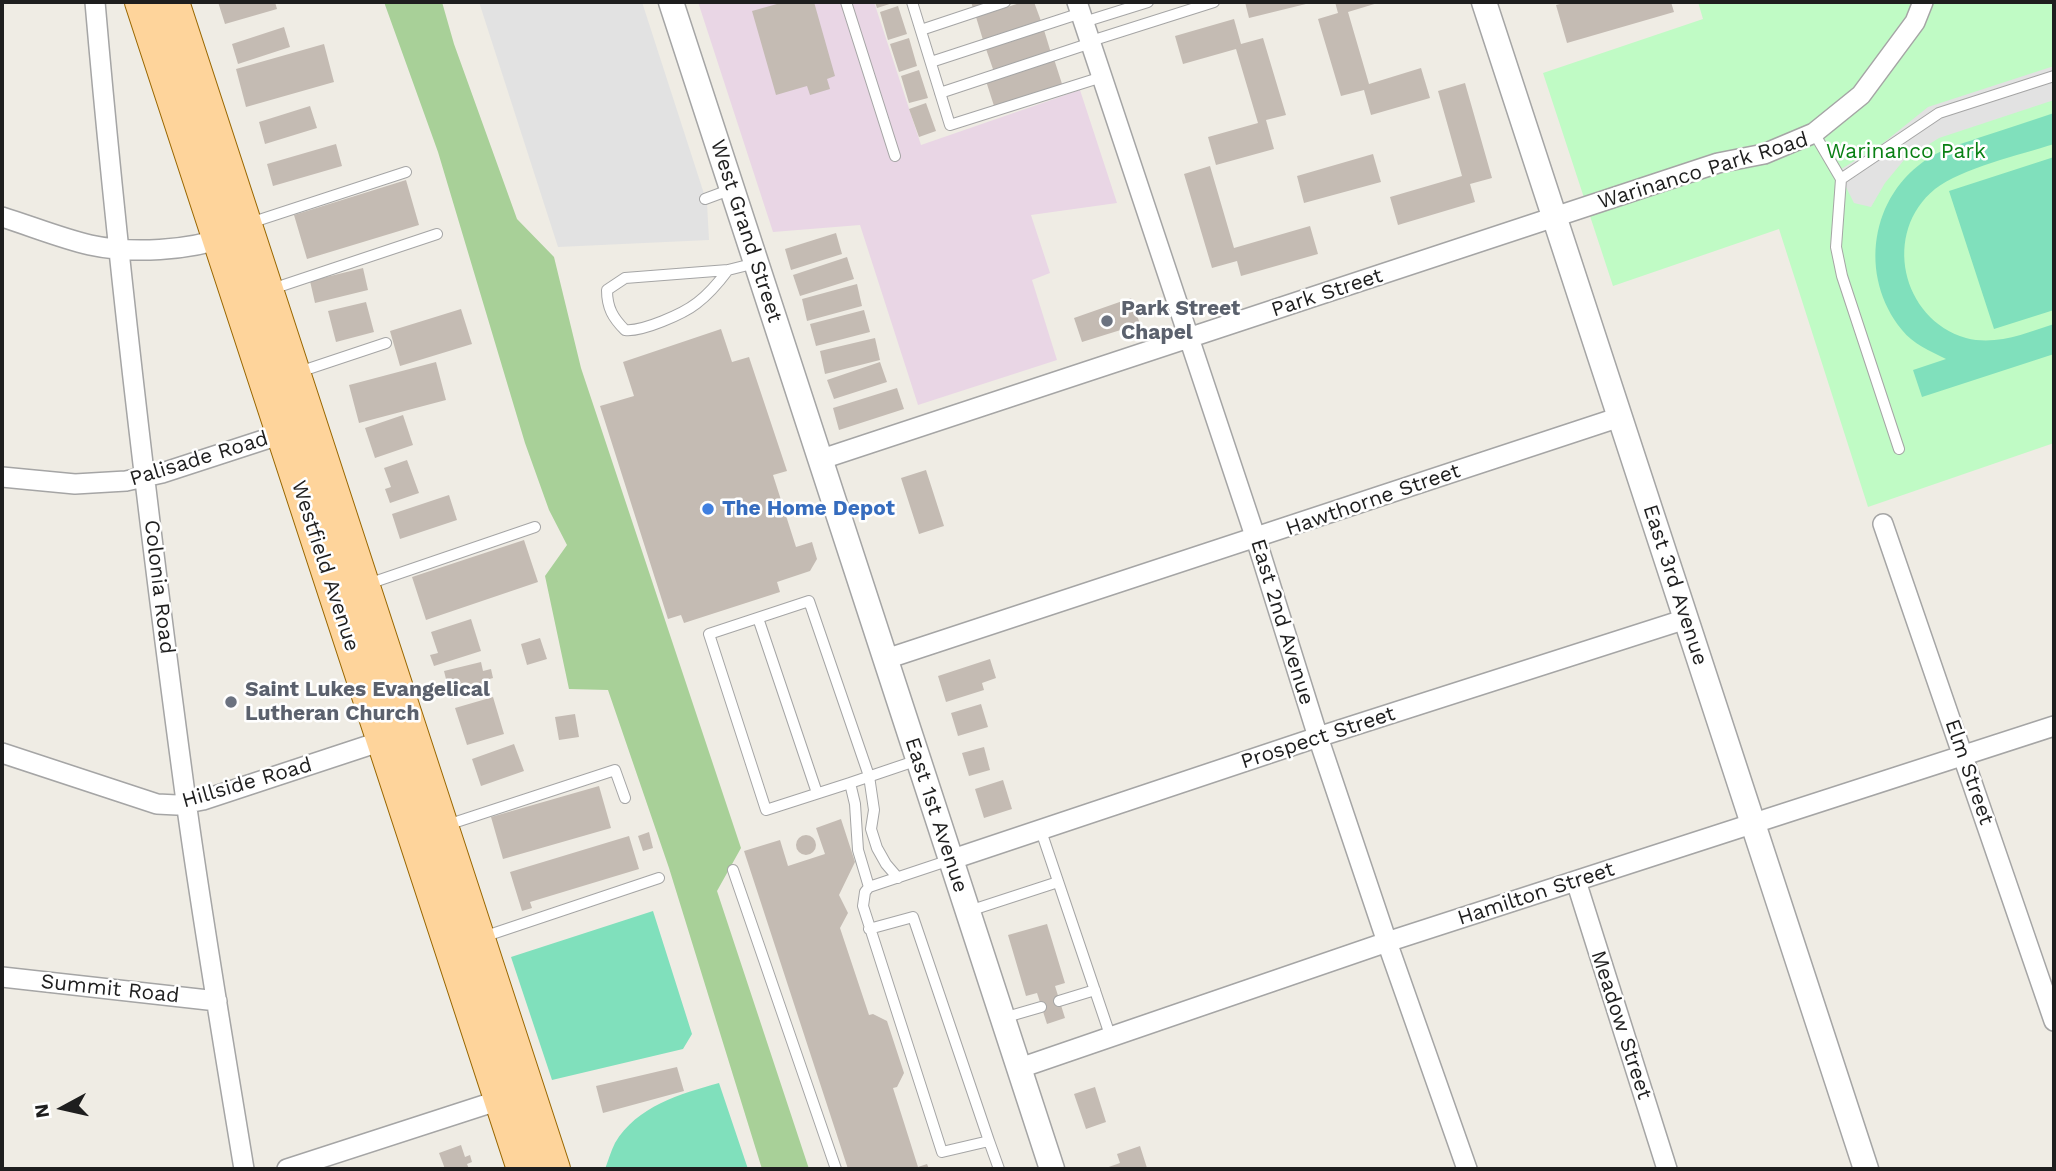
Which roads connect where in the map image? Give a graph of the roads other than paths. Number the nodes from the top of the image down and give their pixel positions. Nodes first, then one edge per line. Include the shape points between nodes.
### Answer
1 (95, 2) edge
2 (141, 2) edge
3 (173, 2) edge
4 (671, 2) edge
5 (846, 2) edge
6 (912, 2) edge
7 (1005, 2) edge
8 (1148, 2) edge
9 (1214, 2) edge
10 (1485, 2) edge
11 (1923, 2) edge
12 (1085, 24) edge
13 (920, 30) junction
14 (931, 62) junction
15 (1102, 75) junction
16 (2054, 76) edge
17 (940, 93) junction
18 (1814, 133) junction
19 (895, 156) dead end
20 (406, 172) dead end
21 (1840, 179) junction
22 (732, 189) junction
23 (705, 199) dead end
24 (2, 217) edge
25 (1555, 218) junction
26 (237, 231) junction
27 (437, 234) dead end
28 (118, 248) junction
29 (757, 263) junction
30 (727, 270) junction
31 (268, 291) junction
32 (1189, 338) junction
33 (386, 342) dead end
34 (295, 373) junction
35 (1620, 417) junction
36 (297, 429) junction
37 (1899, 449) dead end
38 (819, 460) junction
39 (2, 477) edge
40 (145, 477) junction
41 (1883, 524) dead end
42 (536, 527) dead end
43 (1256, 539) junction
44 (364, 586) junction
45 (758, 618) junction
46 (1686, 619) junction
47 (886, 659) junction
48 (2054, 726) edge
49 (397, 736) junction
50 (1318, 737) junction
51 (2, 753) edge
52 (1963, 756) junction
53 (918, 760) junction
54 (869, 776) junction
55 (850, 783) junction
56 (817, 793) junction
57 (625, 798) dead end
58 (187, 804) junction
59 (1753, 824) junction
60 (443, 826) junction
61 (1041, 831) junction
62 (950, 860) junction
63 (733, 870) dead end
64 (659, 878) dead end
65 (898, 878) junction
66 (1576, 881) junction
67 (1058, 882) junction
68 (869, 887) junction
69 (967, 912) junction
70 (869, 929) junction
71 (480, 938) junction
72 (1387, 942) junction
73 (2, 977) edge
74 (1095, 990) junction
75 (217, 1001) junction
76 (1059, 1001) dead end
77 (1041, 1007) dead end
78 (1003, 1018) junction
79 (2054, 1021) edge
80 (1111, 1038) junction
81 (1020, 1068) junction
82 (514, 1095) junction
83 (989, 1141) junction
84 (244, 1169) edge
85 (287, 1169) edge
86 (523, 1169) edge
87 (554, 1169) edge
88 (836, 1169) edge
89 (999, 1169) edge
90 (1052, 1169) edge
91 (1467, 1169) edge
92 (1667, 1169) edge
93 (1866, 1169) edge

1 - 28 street, Colonia Road
2 - 26 main road, Westfield Avenue
3 - 26 main road, Westfield Avenue
4 - 22 street, West Grand Street
5 - 19 lane
6 - 13 lane
7 - 13 lane
8 - 12 lane
9 - 12 lane
10 - 25 street, East 3rd Avenue
11 - 18 street via 1915,22 1861,95
12 - 14 lane
12 - 15 street, East 2nd Avenue
12 - 17 lane
13 - 14 lane
14 - 17 lane
15 - 17 lane via 954,126
15 - 32 street, East 2nd Avenue
16 - 21 lane via 1938,113
18 - 21 lane, Warinanco Park Road
18 - 25 street, Warinanco Park Road via 1764,154 1718,163
20 - 26 lane
21 - 37 lane via 1836,247 1842,276
22 - 23 lane
22 - 29 street, West Grand Street
24 - 28 street via 78,242
25 - 32 street, Park Street
25 - 35 street, East 3rd Avenue
26 - 28 street via 187,248
26 - 31 main road, Westfield Avenue
26 - 36 main road, Westfield Avenue
27 - 31 lane
28 - 40 street, Colonia Road
29 - 30 lane
29 - 38 street, West Grand Street
30 - 30 lane via 696,304 642,330 625,330 613,318 607,290 625,278
31 - 34 main road, Westfield Avenue
32 - 38 street, Park Street
32 - 43 street, East 2nd Avenue
33 - 34 lane
34 - 36 main road, Westfield Avenue
35 - 43 street, Hawthorne Street
35 - 46 street, East 3rd Avenue
36 - 40 street, Palisade Road
36 - 44 main road, Westfield Avenue
36 - 49 main road, Westfield Avenue
38 - 47 street, East 1st Avenue
39 - 40 street, Palisade Road via 75,484
40 - 58 street, Colonia Road
41 - 52 street, Elm Street
42 - 44 lane
43 - 47 street, Hawthorne Street
43 - 50 street, East 2nd Avenue
44 - 49 main road, Westfield Avenue
45 - 54 lane via 809,601
45 - 56 lane
45 - 56 lane via 709,634 766,810
46 - 50 street, Prospect Street
46 - 59 street, East 3rd Avenue
47 - 53 street, East 1st Avenue
48 - 52 street, Hamilton Street
49 - 58 street, Hillside Road
49 - 60 main road, Westfield Avenue
49 - 82 main road, Westfield Avenue
50 - 61 street, Prospect Street
50 - 72 street, East 2nd Avenue
51 - 58 street, Hillside Road via 145,801
52 - 59 street, Hamilton Street
52 - 79 street, Elm Street
53 - 54 lane
53 - 62 street, East 1st Avenue
54 - 55 lane
54 - 65 lane via 874,838
55 - 56 lane
55 - 68 lane via 858,850
57 - 60 lane via 615,770
58 - 75 street, Colonia Road
59 - 66 street, Hamilton Street
59 - 93 street, East 3rd Avenue
60 - 71 main road, Westfield Avenue
61 - 62 street, Prospect Street
61 - 67 lane
62 - 65 lane
62 - 69 street, East 1st Avenue
63 - 88 lane
64 - 71 lane
65 - 68 lane
66 - 72 street, Hamilton Street
66 - 92 street, Meadow Street
67 - 69 lane
67 - 74 lane
68 - 70 lane via 863,906
69 - 78 street, East 1st Avenue
70 - 83 lane via 913,917
70 - 83 lane via 942,1152
71 - 82 main road, Westfield Avenue
72 - 80 street, Hamilton Street
72 - 91 street, East 2nd Avenue
73 - 75 street, Summit Road
74 - 76 lane
74 - 80 lane
75 - 84 street, Colonia Road
77 - 78 lane
78 - 81 street, East 1st Avenue
80 - 81 street, Hamilton Street
81 - 90 street, East 1st Avenue
82 - 85 street
82 - 86 main road, Westfield Avenue
82 - 87 main road, Westfield Avenue
83 - 89 lane

